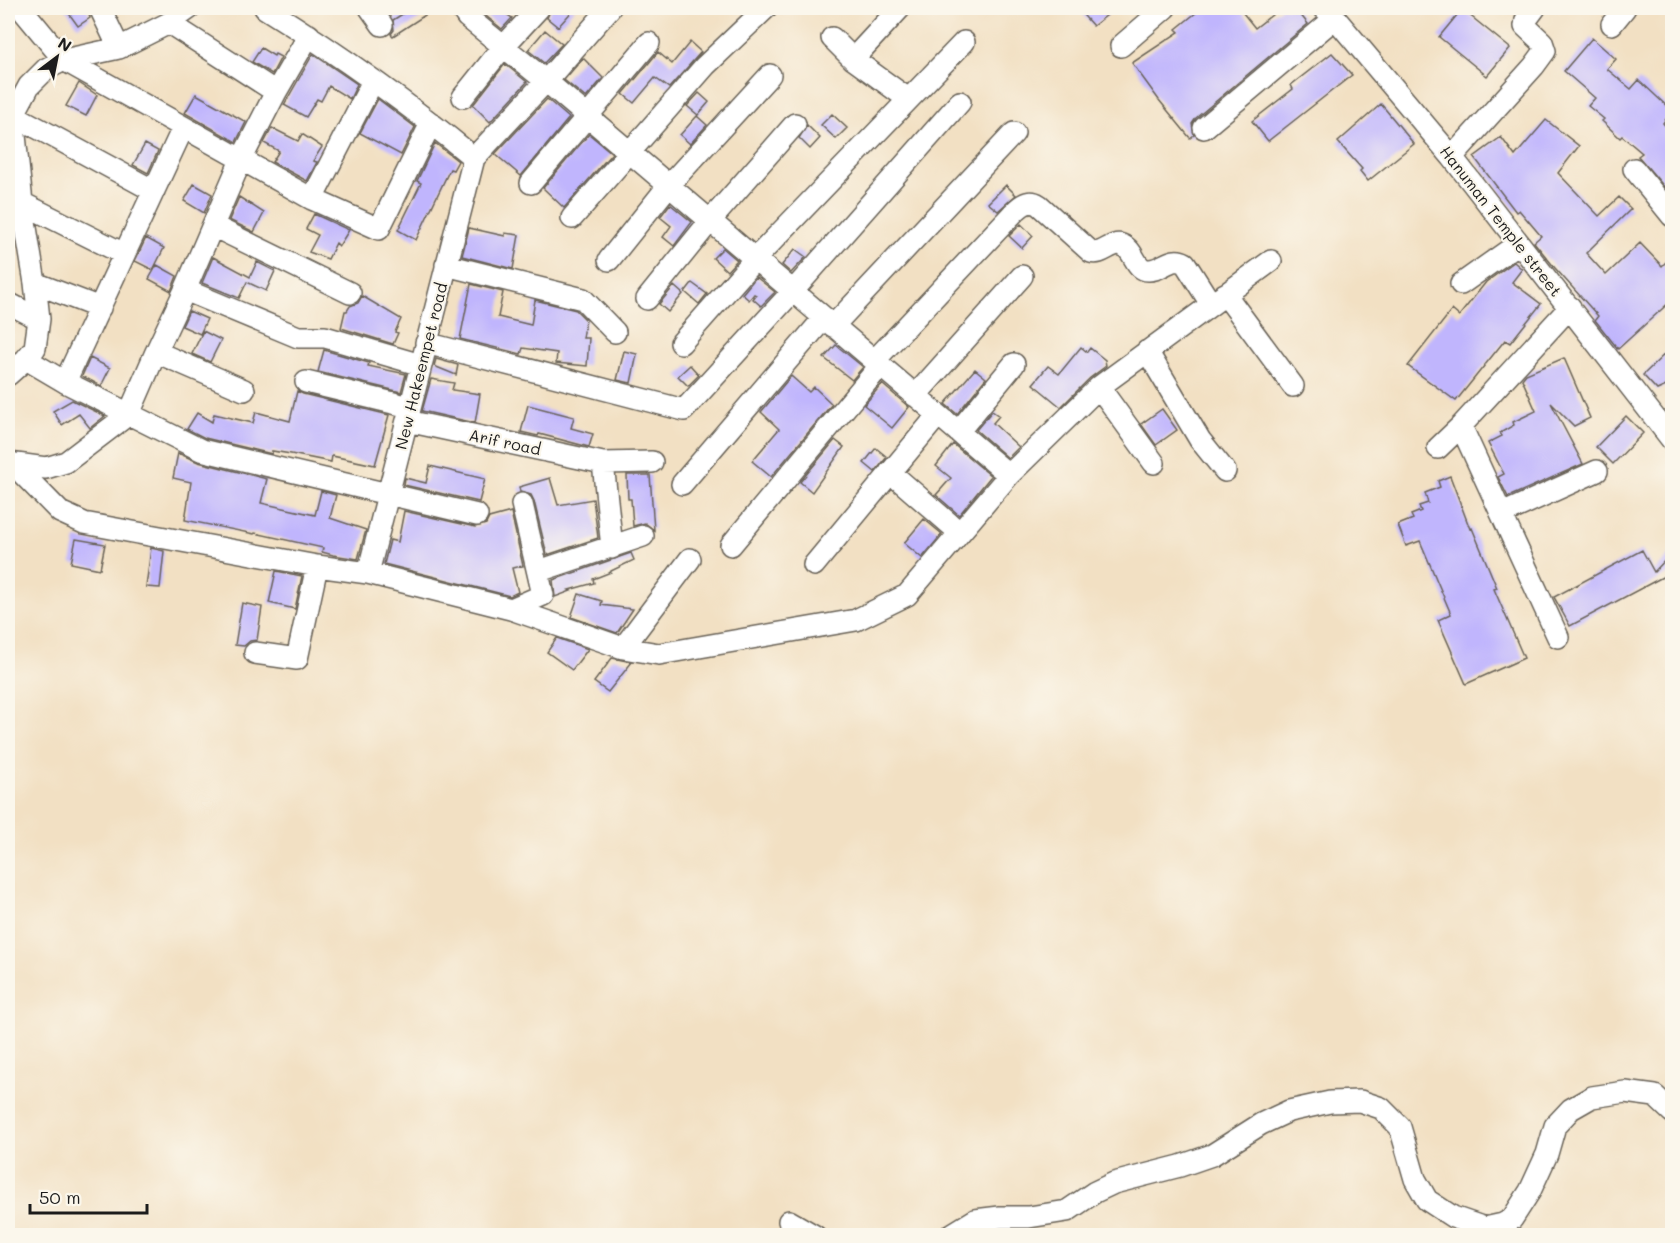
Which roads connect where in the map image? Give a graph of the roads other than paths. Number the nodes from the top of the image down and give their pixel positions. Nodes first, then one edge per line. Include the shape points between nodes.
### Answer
1 (21, 8) edge
2 (188, 8) edge
3 (265, 8) edge
4 (461, 8) edge
5 (539, 8) edge
6 (610, 8) edge
7 (766, 8) edge
8 (900, 8) edge
9 (1165, 8) edge
10 (1535, 8) edge
11 (102, 12) edge
12 (1329, 13) edge
13 (169, 23) junction
14 (309, 35) junction
15 (832, 38) dead end
16 (964, 42) dead end
17 (649, 43) dead end
18 (117, 44) junction
19 (1121, 46) dead end
20 (503, 47) junction
21 (56, 50) junction
22 (853, 59) junction
23 (770, 75) dead end
24 (373, 81) junction
25 (546, 81) junction
26 (276, 92) junction
27 (463, 97) dead end
28 (908, 99) junction
29 (960, 102) dead end
30 (10, 113) edge
31 (588, 117) junction
32 (431, 123) junction
33 (795, 124) dead end
34 (183, 128) junction
35 (1204, 128) dead end
36 (1014, 133) dead end
37 (480, 151) junction
38 (630, 152) junction
39 (1452, 157) junction
40 (241, 160) junction
41 (1634, 169) dead end
42 (531, 183) dead end
43 (669, 185) junction
44 (154, 191) junction
45 (312, 199) junction
46 (22, 203) junction
47 (1672, 216) edge
48 (572, 218) dead end
49 (710, 220) junction
50 (213, 226) junction
51 (1519, 243) junction
52 (124, 254) junction
53 (755, 259) junction
54 (609, 260) dead end
55 (1271, 261) dead end
56 (446, 265) junction
57 (1022, 276) dead end
58 (35, 283) junction
59 (1461, 284) dead end
60 (185, 290) junction
61 (793, 291) junction
62 (350, 293) dead end
63 (647, 298) dead end
64 (1218, 299) junction
65 (1570, 307) junction
66 (100, 308) junction
67 (25, 312) edge
68 (829, 322) junction
69 (615, 332) dead end
70 (426, 343) junction
71 (681, 343) dead end
72 (1147, 351) junction
73 (156, 352) junction
74 (26, 359) junction
75 (877, 364) junction
76 (1014, 364) dead end
77 (421, 365) junction
78 (8, 375) edge
79 (65, 382) junction
80 (306, 382) dead end
81 (1293, 386) dead end
82 (1099, 387) junction
83 (244, 390) dead end
84 (915, 396) junction
85 (129, 414) junction
86 (408, 414) junction
87 (938, 415) junction
88 (1461, 426) junction
89 (957, 432) junction
90 (1672, 440) edge
91 (1438, 448) dead end
92 (652, 462) dead end
93 (10, 463) edge
94 (603, 463) junction
95 (1154, 463) dead end
96 (1225, 471) dead end
97 (1597, 471) dead end
98 (890, 472) junction
99 (1009, 476) junction
100 (682, 484) dead end
101 (388, 495) junction
102 (522, 504) dead end
103 (1502, 514) junction
104 (477, 515) dead end
105 (959, 532) junction
106 (643, 536) dead end
107 (731, 545) dead end
108 (612, 548) junction
109 (690, 559) dead end
110 (814, 564) dead end
111 (317, 566) junction
112 (539, 571) junction
113 (368, 573) junction
114 (511, 609) junction
115 (1558, 637) dead end
116 (623, 648) junction
117 (255, 654) dead end
118 (1672, 1112) edge
119 (789, 1221) dead end
120 (814, 1236) edge
121 (949, 1236) edge

1 - 21 street
2 - 13 street
3 - 14 street
4 - 20 street via 466,17
5 - 20 street
6 - 25 street
7 - 38 street via 705,66
8 - 22 street
9 - 19 street
10 - 39 street via 1525,26 1542,42 1545,51
11 - 18 street
12 - 35 street
12 - 39 street, Hanuman Temple street
13 - 18 street
13 - 26 street
14 - 24 street
14 - 26 street
15 - 22 street
16 - 28 street
17 - 31 street
18 - 21 street
20 - 25 street
20 - 27 street
21 - 30 street via 46,69
21 - 34 street
22 - 28 street
23 - 43 street
24 - 32 street
24 - 45 street
25 - 31 street
25 - 37 street
26 - 40 street
28 - 53 street
29 - 61 street
30 - 44 street
30 - 46 street
31 - 38 street
31 - 42 street
32 - 37 street
32 - 45 street via 380,230
33 - 49 street
34 - 40 street
34 - 44 street
36 - 68 street
37 - 56 street, New Hakeempet road
38 - 43 street
38 - 48 street
39 - 51 street, Hanuman Temple street
40 - 45 street
40 - 50 street
41 - 47 street
43 - 49 street
43 - 54 street
44 - 52 street
46 - 52 street
46 - 58 street
49 - 53 street
49 - 63 street
50 - 60 street
50 - 62 street
51 - 59 street
51 - 65 street, Hanuman Temple street
52 - 66 street
53 - 61 street
53 - 71 street
55 - 64 street
56 - 69 street via 583,299
56 - 70 street, New Hakeempet road
57 - 84 street
58 - 66 street
58 - 67 street
60 - 73 street
60 - 77 street via 298,337 325,337
61 - 68 street
61 - 70 street via 684,410
64 - 72 street
64 - 75 street via 1185,262 1171,261 1148,271 1122,245 1091,252 1040,205 1029,202 1004,223
64 - 81 street
65 - 88 street
65 - 90 street, Hanuman Temple street
66 - 79 street
67 - 74 street via 35,348
68 - 75 street
68 - 100 street
70 - 77 street, New Hakeempet road
72 - 82 street
72 - 96 street via 1200,440
73 - 83 street
73 - 85 street
74 - 78 street
74 - 79 street
75 - 84 street
75 - 107 street
76 - 89 street
77 - 86 street, New Hakeempet road
79 - 85 street
80 - 86 street, Arif road
82 - 95 street
82 - 99 street
84 - 87 street
85 - 93 street via 66,462 46,468
85 - 101 street via 201,450
86 - 94 street, Arif road
86 - 101 street, New Hakeempet road
87 - 89 street
87 - 98 street
88 - 91 street
88 - 103 street
89 - 99 street
92 - 94 street, Arif road
93 - 111 street via 60,512 84,523
94 - 108 street
97 - 103 street
98 - 105 street
98 - 110 street
99 - 105 street
101 - 104 street
101 - 113 street, New Hakeempet road
102 - 112 street
103 - 115 street
105 - 116 street via 907,595 856,620 659,654
106 - 108 street
108 - 112 street
109 - 116 street
111 - 113 street
111 - 117 street via 297,659
112 - 114 street via 543,595
113 - 114 street
114 - 116 street
118 - 121 street via 1655,1096 1625,1092 1592,1097 1571,1109 1555,1126 1530,1191 1512,1218 1485,1228 1452,1217 1427,1200 1415,1179 1400,1127 1381,1108 1360,1101 1330,1102 1289,1111 1212,1155 1114,1183 1067,1211 975,1221
119 - 120 street

